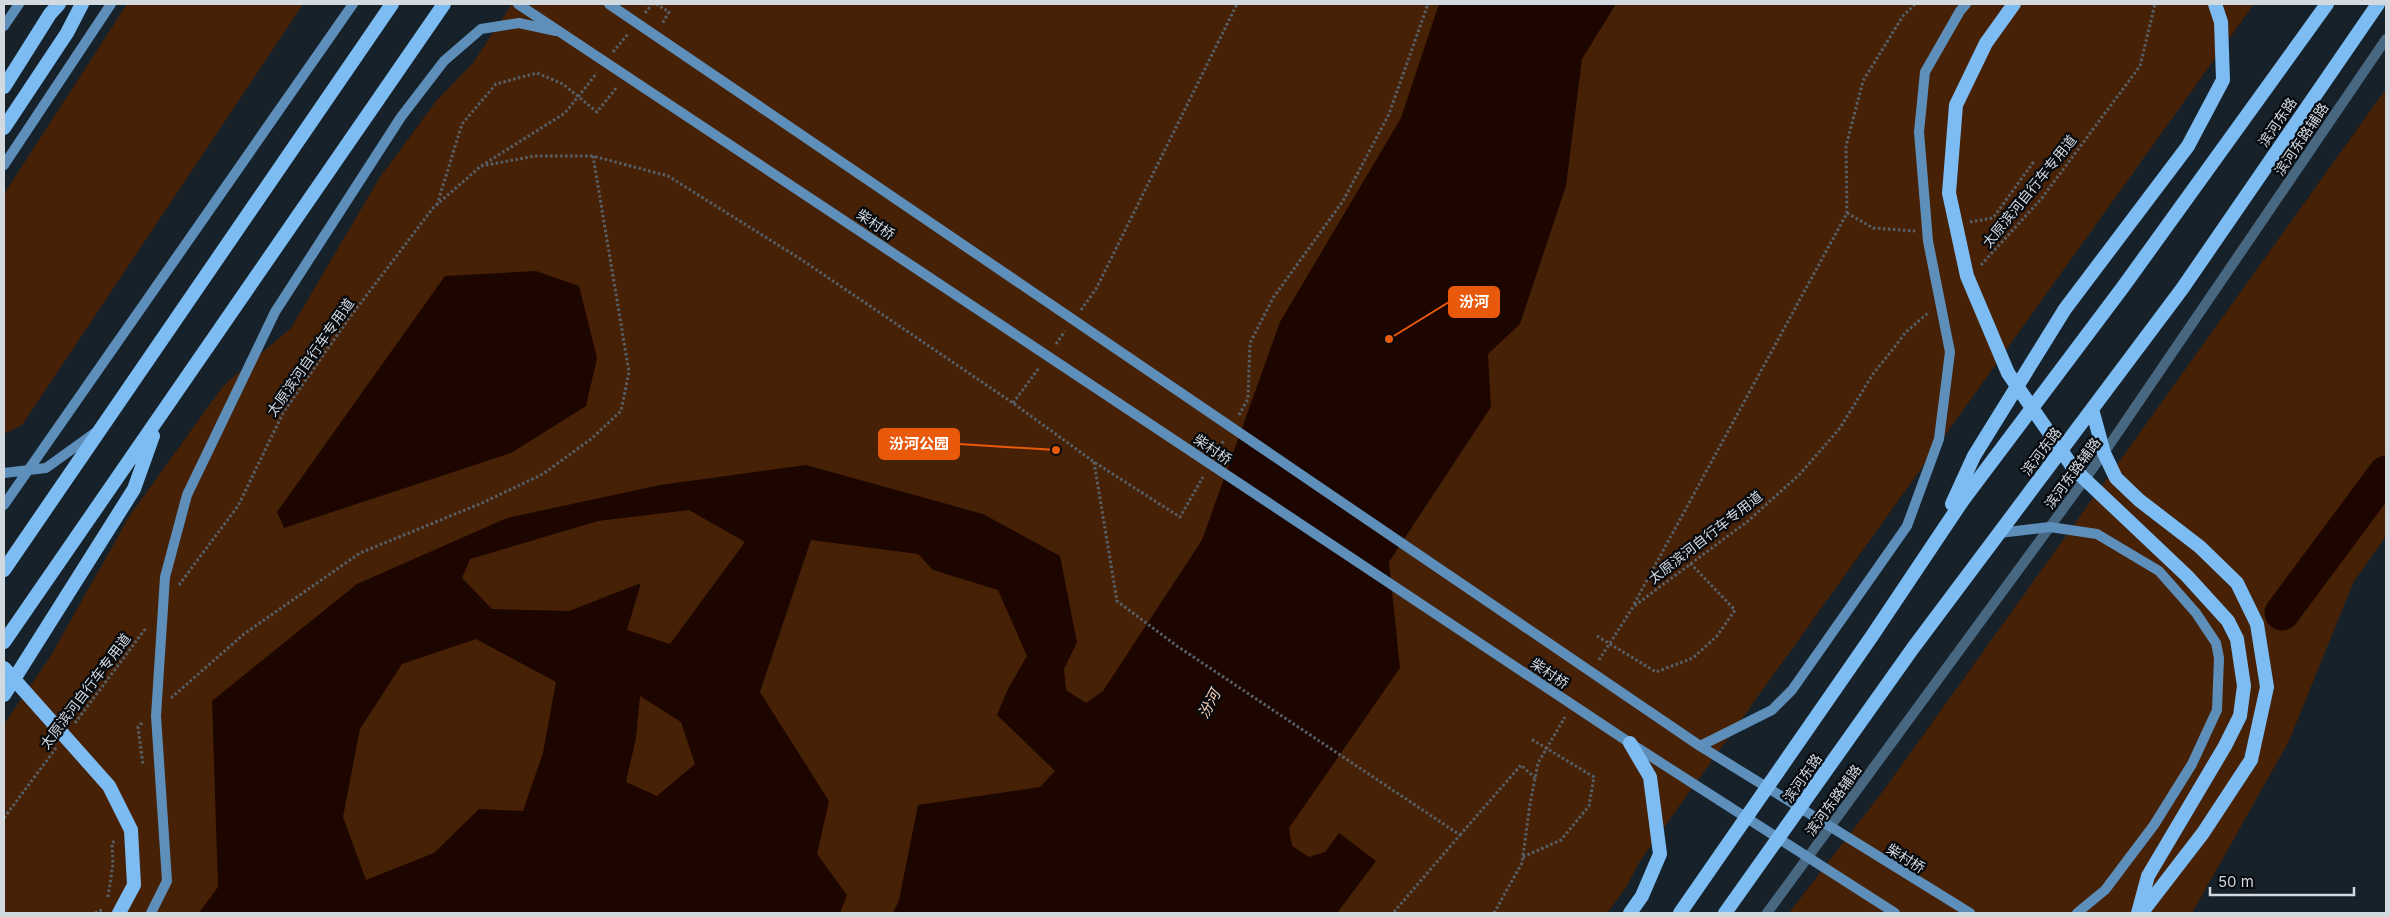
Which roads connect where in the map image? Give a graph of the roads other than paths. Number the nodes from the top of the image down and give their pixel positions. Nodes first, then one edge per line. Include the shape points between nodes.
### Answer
1 (19, 4) edge
2 (59, 4) edge
3 (82, 4) edge
4 (111, 4) edge
5 (353, 4) edge
6 (392, 4) edge
7 (444, 4) edge
8 (518, 4) edge
9 (609, 4) edge
10 (1966, 4) edge
11 (2014, 4) edge
12 (2215, 4) edge
13 (2327, 4) edge
14 (2378, 4) edge
15 (4, 26) edge
16 (564, 33) junction
17 (2386, 39) edge
18 (4, 87) edge
19 (4, 128) edge
20 (4, 166) edge
21 (2092, 409) junction
22 (159, 419) junction
23 (101, 428) junction
24 (2104, 453) junction
25 (27, 471) junction
26 (4, 473) edge
27 (4, 505) edge
28 (2050, 527) junction
29 (1999, 534) junction
30 (1937, 539) junction
31 (4, 570) edge
32 (4, 642) edge
33 (4, 668) edge
34 (4, 695) edge
35 (1630, 743) junction
36 (1700, 746) junction
37 (119, 913) edge
38 (151, 913) edge
39 (1630, 913) edge
40 (1680, 913) edge
41 (1726, 913) edge
42 (1767, 913) edge
43 (1895, 913) edge
44 (1970, 913) edge
45 (2077, 913) edge
46 (2140, 913) edge

1 - 15 main road
2 - 18 highway
3 - 19 highway via 67,33
4 - 20 main road
5 - 25 main road
6 - 23 highway
7 - 22 highway
8 - 16 main road, 柴村桥
9 - 36 main road, 柴村桥
10 - 36 main road via 1925,72 1919,132 1928,241 1950,352 1939,439 1907,526 1792,690 1772,710
11 - 46 highway via 1986,44 1956,105 1949,192 1967,276 2008,373 2074,469 2187,576 2228,620 2237,640 2244,686 2240,716 2148,876
12 - 30 highway via 2221,22 2223,80 2188,146 2065,309 1974,456
13 - 30 highway, 滨河东路
14 - 21 highway, 滨河东路 via 2182,289
16 - 35 main road, 柴村桥
16 - 38 main road via 518,23 481,29 444,62 401,117 275,312 187,495 165,577 156,716 167,881
17 - 24 street, 滨河东路辅路
21 - 24 highway
21 - 29 highway, 滨河东路
22 - 32 highway
22 - 34 highway via 134,489
23 - 25 main road via 46,468
23 - 31 highway
24 - 28 street, 滨河东路辅路
24 - 46 highway via 2116,478 2200,547 2237,583 2257,624 2266,687 2251,760 2203,833
25 - 26 main road
25 - 27 main road
28 - 29 main road
28 - 42 street, 滨河东路辅路
28 - 45 main road via 2097,534 2159,572 2206,628 2216,643 2219,658 2217,710 2192,764 2154,825 2105,890
29 - 41 highway, 滨河东路
30 - 40 highway, 滨河东路
33 - 37 highway via 109,786 131,830 134,885
35 - 39 highway via 1650,777 1660,854 1642,896
35 - 43 main road, 柴村桥
36 - 44 main road, 柴村桥

